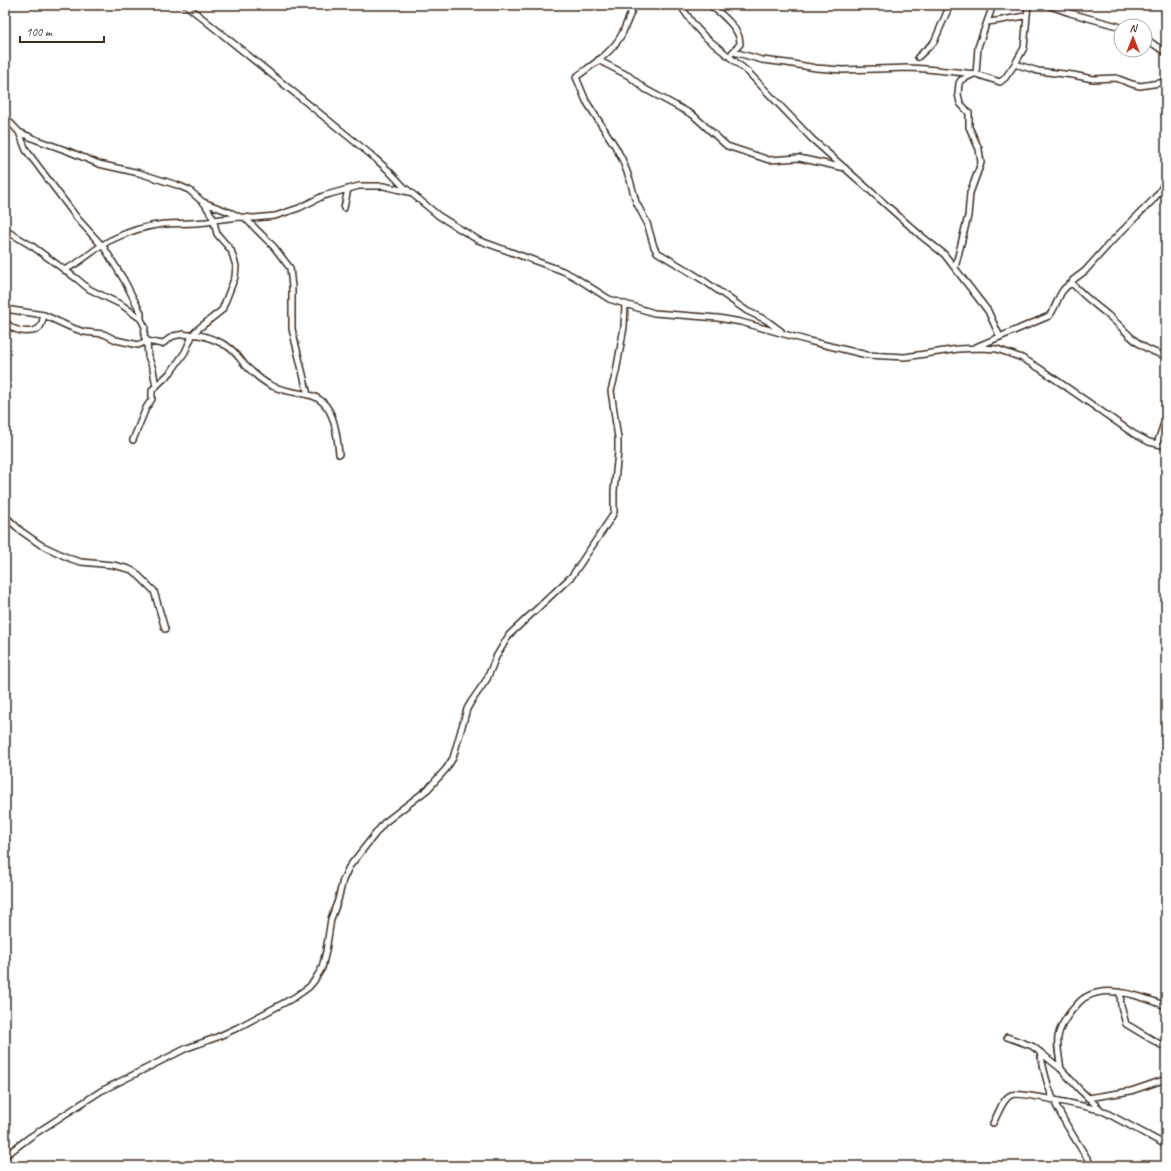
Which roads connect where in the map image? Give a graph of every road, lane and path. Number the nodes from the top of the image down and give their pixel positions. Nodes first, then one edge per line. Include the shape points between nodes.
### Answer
1 (186, 5) edge
2 (634, 5) edge
3 (680, 5) edge
4 (709, 5) edge
5 (950, 5) edge
6 (993, 5) edge
7 (1028, 5) edge
8 (1047, 5) edge
9 (1028, 16) junction
10 (987, 22) junction
11 (1113, 25) edge
12 (1153, 43) edge
13 (734, 52) junction
14 (1166, 52) edge
15 (728, 56) junction
16 (918, 57) dead end
17 (598, 60) junction
18 (1015, 64) junction
19 (975, 74) junction
20 (1166, 82) edge
21 (5, 117) edge
22 (19, 132) junction
23 (846, 168) junction
24 (1166, 179) edge
25 (348, 189) junction
26 (412, 192) junction
27 (203, 202) junction
28 (344, 208) dead end
29 (240, 217) junction
30 (246, 219) junction
31 (213, 221) junction
32 (5, 230) edge
33 (102, 244) junction
34 (956, 268) junction
35 (64, 270) junction
36 (1072, 282) junction
37 (625, 304) junction
38 (5, 309) edge
39 (44, 315) junction
40 (141, 319) junction
41 (5, 321) edge
42 (784, 333) junction
43 (193, 334) junction
44 (1000, 337) junction
45 (146, 341) junction
46 (971, 348) junction
47 (1166, 356) edge
48 (156, 387) junction
49 (308, 395) junction
50 (1166, 417) edge
51 (133, 440) dead end
52 (1157, 444) junction
53 (1166, 446) edge
54 (339, 454) dead end
55 (5, 516) edge
56 (166, 629) dead end
57 (1120, 992) junction
58 (1166, 1006) edge
59 (1007, 1037) dead end
60 (1166, 1048) edge
61 (1040, 1052) junction
62 (1061, 1069) junction
63 (1166, 1079) edge
64 (1088, 1098) junction
65 (1054, 1101) junction
66 (1101, 1110) junction
67 (993, 1123) dead end
68 (1166, 1145) edge
69 (5, 1156) edge
70 (1092, 1166) edge

1 - 26 street via 359,145
2 - 17 street via 621,35
3 - 15 street via 694,26
4 - 13 street via 726,19 739,37 740,44
5 - 16 street via 934,42
6 - 10 street
7 - 9 street
8 - 11 street
9 - 10 street
9 - 18 street via 1024,48
10 - 19 street via 978,47
12 - 14 street
13 - 15 street
13 - 19 street via 762,60 828,69 908,68
15 - 23 street via 748,72 812,139
17 - 23 street via 693,116 727,146 769,160 799,158
17 - 42 street via 576,77 586,101 622,158 655,250
18 - 19 street via 1000,82
18 - 20 street via 1038,71 1093,79 1116,78 1140,86
19 - 34 street via 961,80 958,86 960,103 968,113 969,127 979,148 981,163 970,193 968,216
21 - 22 street
22 - 27 street via 99,164 178,185 190,190
22 - 33 street via 26,150 77,218
23 - 34 street via 944,254
24 - 36 street via 1153,200 1110,243 1086,272
25 - 26 street via 359,186 384,186
25 - 28 street
25 - 30 street via 275,216
26 - 37 street via 439,216 478,240 563,271 609,299
27 - 29 street
27 - 31 street via 210,211
29 - 30 street
29 - 31 street
30 - 49 street via 274,247 290,268 292,329
31 - 33 street via 154,226
31 - 43 street via 217,234 227,244 234,257 235,277 222,310
32 - 35 street
33 - 35 street via 78,263
33 - 40 street via 137,303
34 - 44 street via 988,311
35 - 40 street via 89,289 122,305
36 - 44 street via 1061,292 1049,316
36 - 47 street via 1086,298 1110,316 1140,345
37 - 42 street via 654,313 718,318
37 - 69 street via 624,327 611,391 618,438 614,512 572,576 516,628 504,643 487,679 469,706 453,758 446,770 428,789 384,823 349,867 332,916 323,964 314,981 295,997 237,1028 187,1048 96,1094
38 - 39 street
39 - 41 street via 38,330 18,330
39 - 45 street via 84,332 104,334 138,345
40 - 45 street via 145,327
42 - 46 street via 867,355 885,357 905,357
43 - 45 street via 175,335 162,344
43 - 48 street via 174,368
43 - 49 street via 206,336 227,346 249,369 272,386
44 - 46 street
45 - 48 street
46 - 52 street via 997,349 1022,358 1134,434
48 - 51 street via 151,391 152,399
49 - 54 street via 319,400 331,414
50 - 52 street
52 - 53 street
55 - 56 street via 41,545 71,559 109,564 135,572 154,592
57 - 58 street
57 - 60 street via 1126,1024
57 - 62 street via 1086,996 1066,1017 1057,1039
59 - 61 street via 1032,1046
61 - 62 street
61 - 65 street
62 - 64 street
63 - 64 street via 1131,1091
64 - 66 street
65 - 66 street
65 - 67 street via 1011,1095 1004,1101
65 - 70 street
66 - 68 street

